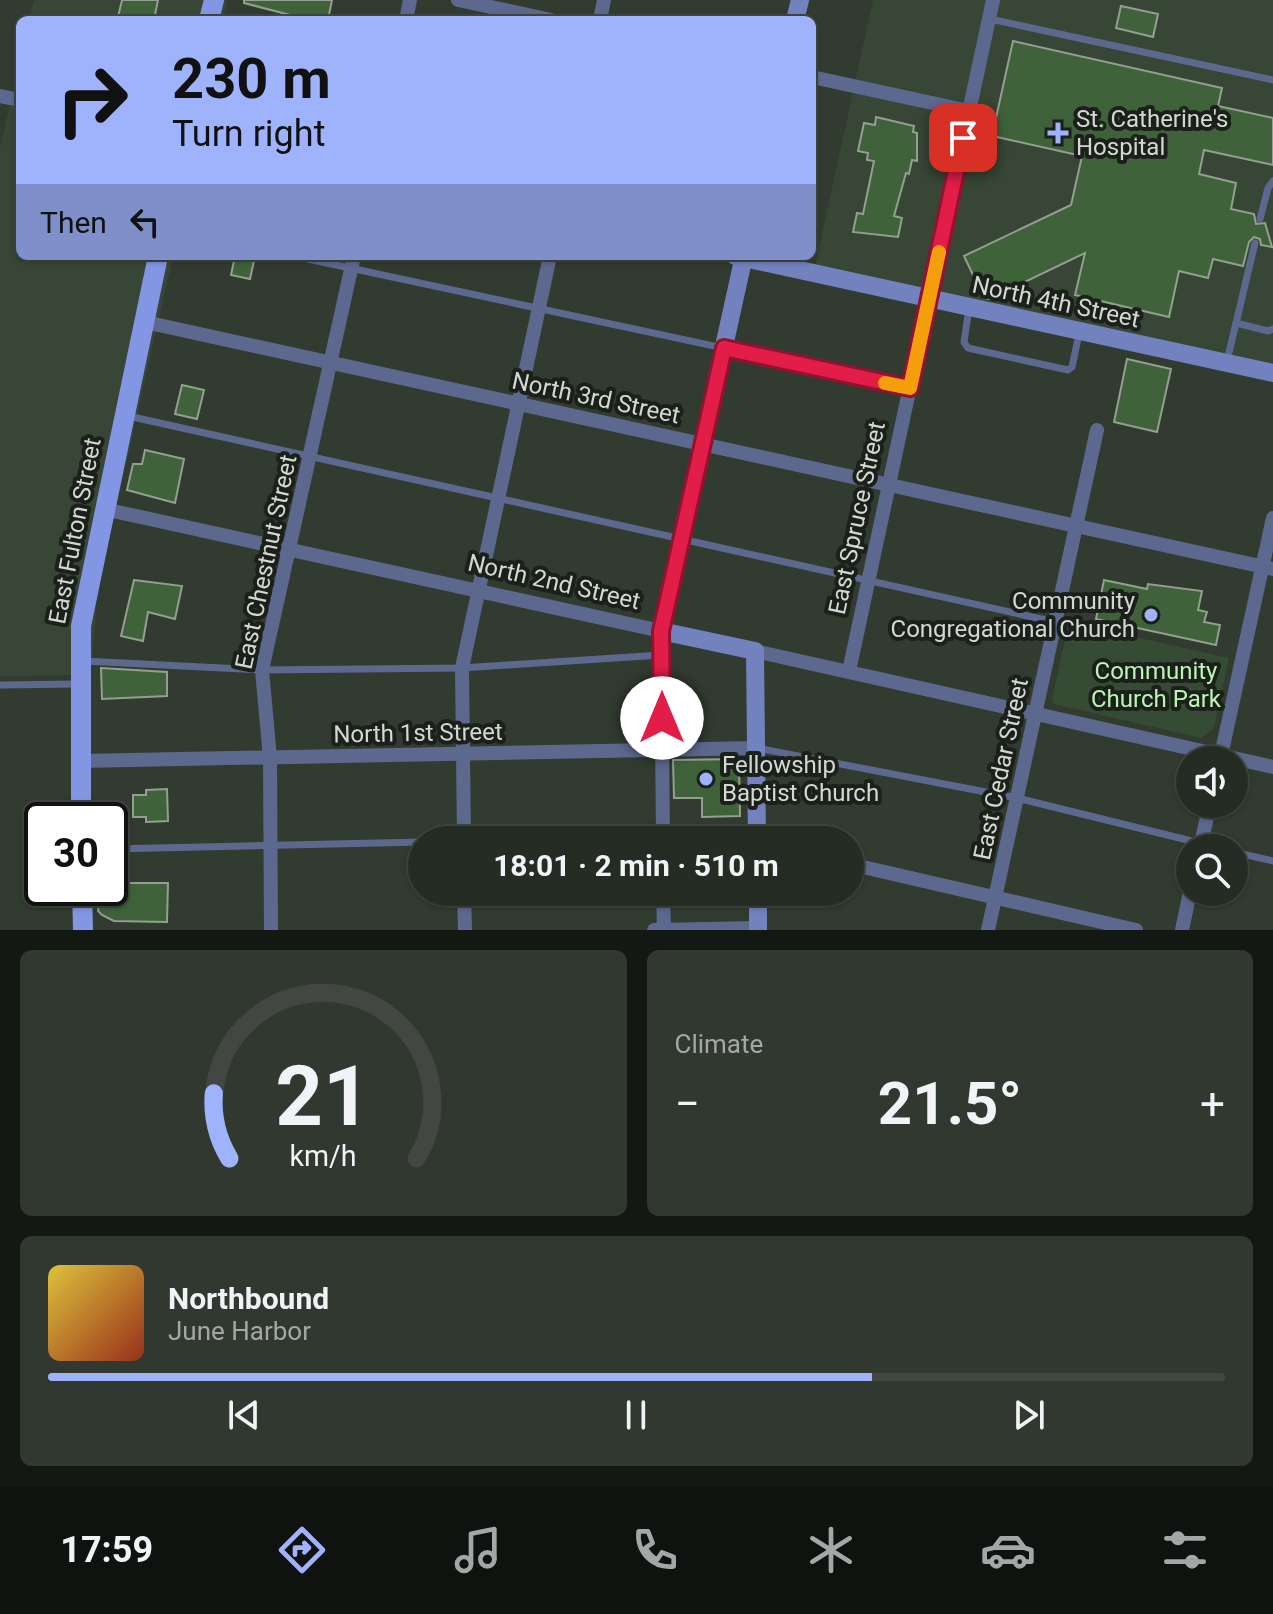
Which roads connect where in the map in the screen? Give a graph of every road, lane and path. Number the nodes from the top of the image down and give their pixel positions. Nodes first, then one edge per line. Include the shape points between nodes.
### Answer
1 (458, 0) edge
2 (993, 0) edge
3 (532, 16) edge
4 (989, 19) junction
5 (816, 78) edge
6 (1273, 80) edge
7 (969, 111) junction
8 (1273, 181) edge
9 (1260, 219) dead end
10 (1255, 243) dead end
11 (157, 260) edge
12 (549, 260) edge
13 (740, 260) edge
14 (754, 260) edge
15 (353, 262) edge
16 (929, 300) junction
17 (969, 308) junction
18 (538, 310) junction
19 (145, 322) junction
20 (1236, 323) junction
21 (1273, 329) edge
22 (1079, 332) junction
23 (724, 348) junction
24 (331, 363) junction
25 (1227, 363) junction
26 (1273, 373) edge
27 (910, 388) junction
28 (518, 403) junction
29 (124, 416) junction
30 (1097, 430) dead end
31 (703, 444) junction
32 (310, 458) junction
33 (889, 484) junction
34 (498, 499) junction
35 (104, 509) junction
36 (1273, 518) edge
37 (1076, 525) junction
38 (682, 538) junction
39 (289, 550) junction
40 (1268, 567) edge
41 (869, 580) junction
42 (478, 590) junction
43 (1055, 622) junction
44 (661, 631) junction
45 (755, 651) junction
46 (661, 655) junction
47 (80, 661) junction
48 (462, 668) junction
49 (262, 670) junction
50 (849, 671) junction
51 (79, 684) junction
52 (0, 685) edge
53 (1036, 712) junction
54 (1176, 746) edge
55 (1224, 746) edge
56 (756, 748) junction
57 (662, 750) junction
58 (463, 754) junction
59 (270, 758) junction
60 (80, 761) junction
61 (1248, 762) edge
62 (1273, 767) edge
63 (1017, 798) junction
64 (81, 802) edge
65 (464, 826) edge
66 (663, 826) edge
67 (757, 826) edge
68 (1176, 839) edge
69 (408, 842) edge
70 (270, 846) junction
71 (128, 849) edge
72 (1248, 855) edge
73 (1273, 861) edge
74 (864, 867) edge
75 (995, 898) junction
76 (82, 906) edge
77 (464, 906) edge
78 (663, 906) edge
79 (758, 906) edge
80 (1187, 906) edge
81 (758, 929) edge
82 (83, 930) edge
83 (271, 930) edge
84 (465, 930) edge
85 (654, 930) edge
86 (664, 930) edge
87 (988, 930) edge
88 (1136, 930) edge
89 (1182, 930) edge

1 - 3 street
2 - 4 street, East Spruce Street
4 - 6 lane
4 - 7 street, East Spruce Street
5 - 7 street
7 - 16 street, East Spruce Street
8 - 9 lane
10 - 20 lane
11 - 19 main road, East Fulton Street
12 - 18 street
13 - 23 street
14 - 16 street, North 4th Street
15 - 18 lane
15 - 24 street, East Chestnut Street
16 - 17 street, North 4th Street
16 - 27 street, East Spruce Street
17 - 22 street, North 4th Street
17 - 22 lane via 964,342 968,348 1068,370
18 - 23 lane
18 - 28 street
19 - 24 street, North 3rd Street
19 - 29 main road, East Fulton Street
20 - 21 lane
20 - 25 lane
22 - 25 street, North 4th Street
23 - 27 lane
23 - 31 street
24 - 28 street, North 3rd Street
24 - 32 street, East Chestnut Street
25 - 26 street, North 4th Street
27 - 33 street, East Spruce Street
28 - 31 street, North 3rd Street
28 - 34 street
29 - 32 lane
29 - 35 main road, East Fulton Street
30 - 37 street, East Cedar Street
31 - 33 street, North 3rd Street
31 - 38 street
32 - 34 lane
32 - 39 street, East Chestnut Street
33 - 37 street, North 3rd Street
33 - 41 street, East Spruce Street
34 - 38 lane
34 - 42 street
35 - 39 street, North 2nd Street
35 - 47 main road, East Fulton Street via 87,587
36 - 40 street
37 - 40 street, North 3rd Street
37 - 43 street, East Cedar Street
38 - 41 lane
38 - 44 street
39 - 42 street, North 2nd Street
39 - 49 street, East Chestnut Street
40 - 55 street
41 - 43 lane
41 - 50 street, East Spruce Street
42 - 44 street, North 2nd Street
42 - 48 street
43 - 53 street, East Cedar Street
44 - 45 street, North 2nd Street
44 - 46 street
45 - 50 street, North 2nd Street
45 - 56 street
46 - 48 lane
46 - 57 street
47 - 49 lane
47 - 51 main road, East Fulton Street
48 - 49 lane
48 - 58 street
49 - 59 street, East Chestnut Street
50 - 53 street, North 2nd Street
51 - 52 lane
51 - 60 main road, East Fulton Street
53 - 54 street, North 2nd Street
53 - 63 street, East Cedar Street
56 - 57 street, North 1st Street
56 - 63 lane
56 - 67 street
57 - 58 street, North 1st Street
57 - 66 street
58 - 59 street, North 1st Street
58 - 65 street
59 - 60 street, North 1st Street
59 - 70 street, East Chestnut Street
60 - 64 main road, East Fulton Street
61 - 62 street, North 2nd Street
63 - 68 lane
63 - 75 street, East Cedar Street
69 - 70 lane
70 - 71 lane
70 - 83 street, East Chestnut Street
72 - 73 lane
74 - 75 street
75 - 87 street, East Cedar Street
75 - 88 street
76 - 82 main road
77 - 84 street
78 - 86 street
79 - 81 street
80 - 89 street
81 - 86 street
85 - 86 street

